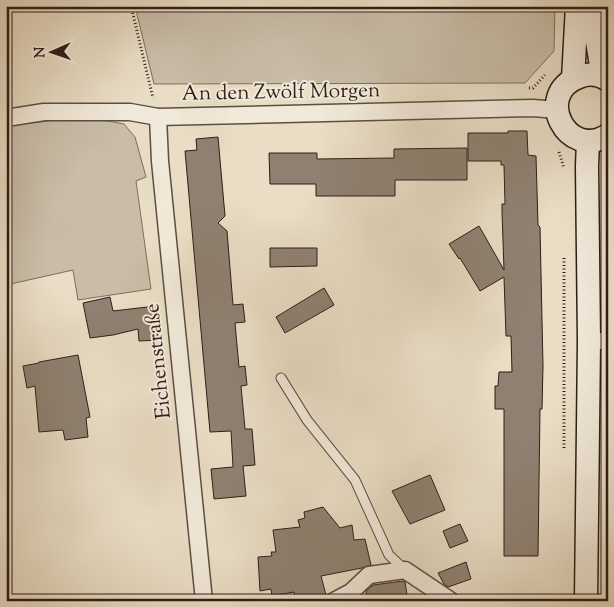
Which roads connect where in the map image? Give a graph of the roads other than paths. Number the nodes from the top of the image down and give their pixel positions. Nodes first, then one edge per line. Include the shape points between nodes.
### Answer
1 (578, 6) edge
2 (591, 6) edge
3 (574, 78) junction
4 (605, 79) edge
5 (556, 110) junction
6 (158, 117) junction
7 (6, 118) edge
8 (598, 138) edge
9 (598, 341) edge
10 (280, 378) dead end
11 (405, 570) junction
12 (204, 601) edge
13 (334, 601) edge
14 (451, 601) edge
15 (586, 601) edge

1 - 3 main road
2 - 4 main road
3 - 4 main road via 591,74
3 - 5 main road via 560,92
5 - 6 street, An den Zwölf Morgen
5 - 8 main road via 566,131 576,138
6 - 7 street, An den Zwölf Morgen via 130,112 44,112
6 - 12 street, Eichenstraße
8 - 9 main road via 587,166
9 - 15 main road
10 - 11 lane via 307,420 356,480 389,555
11 - 13 street via 369,575 351,592
11 - 14 street

